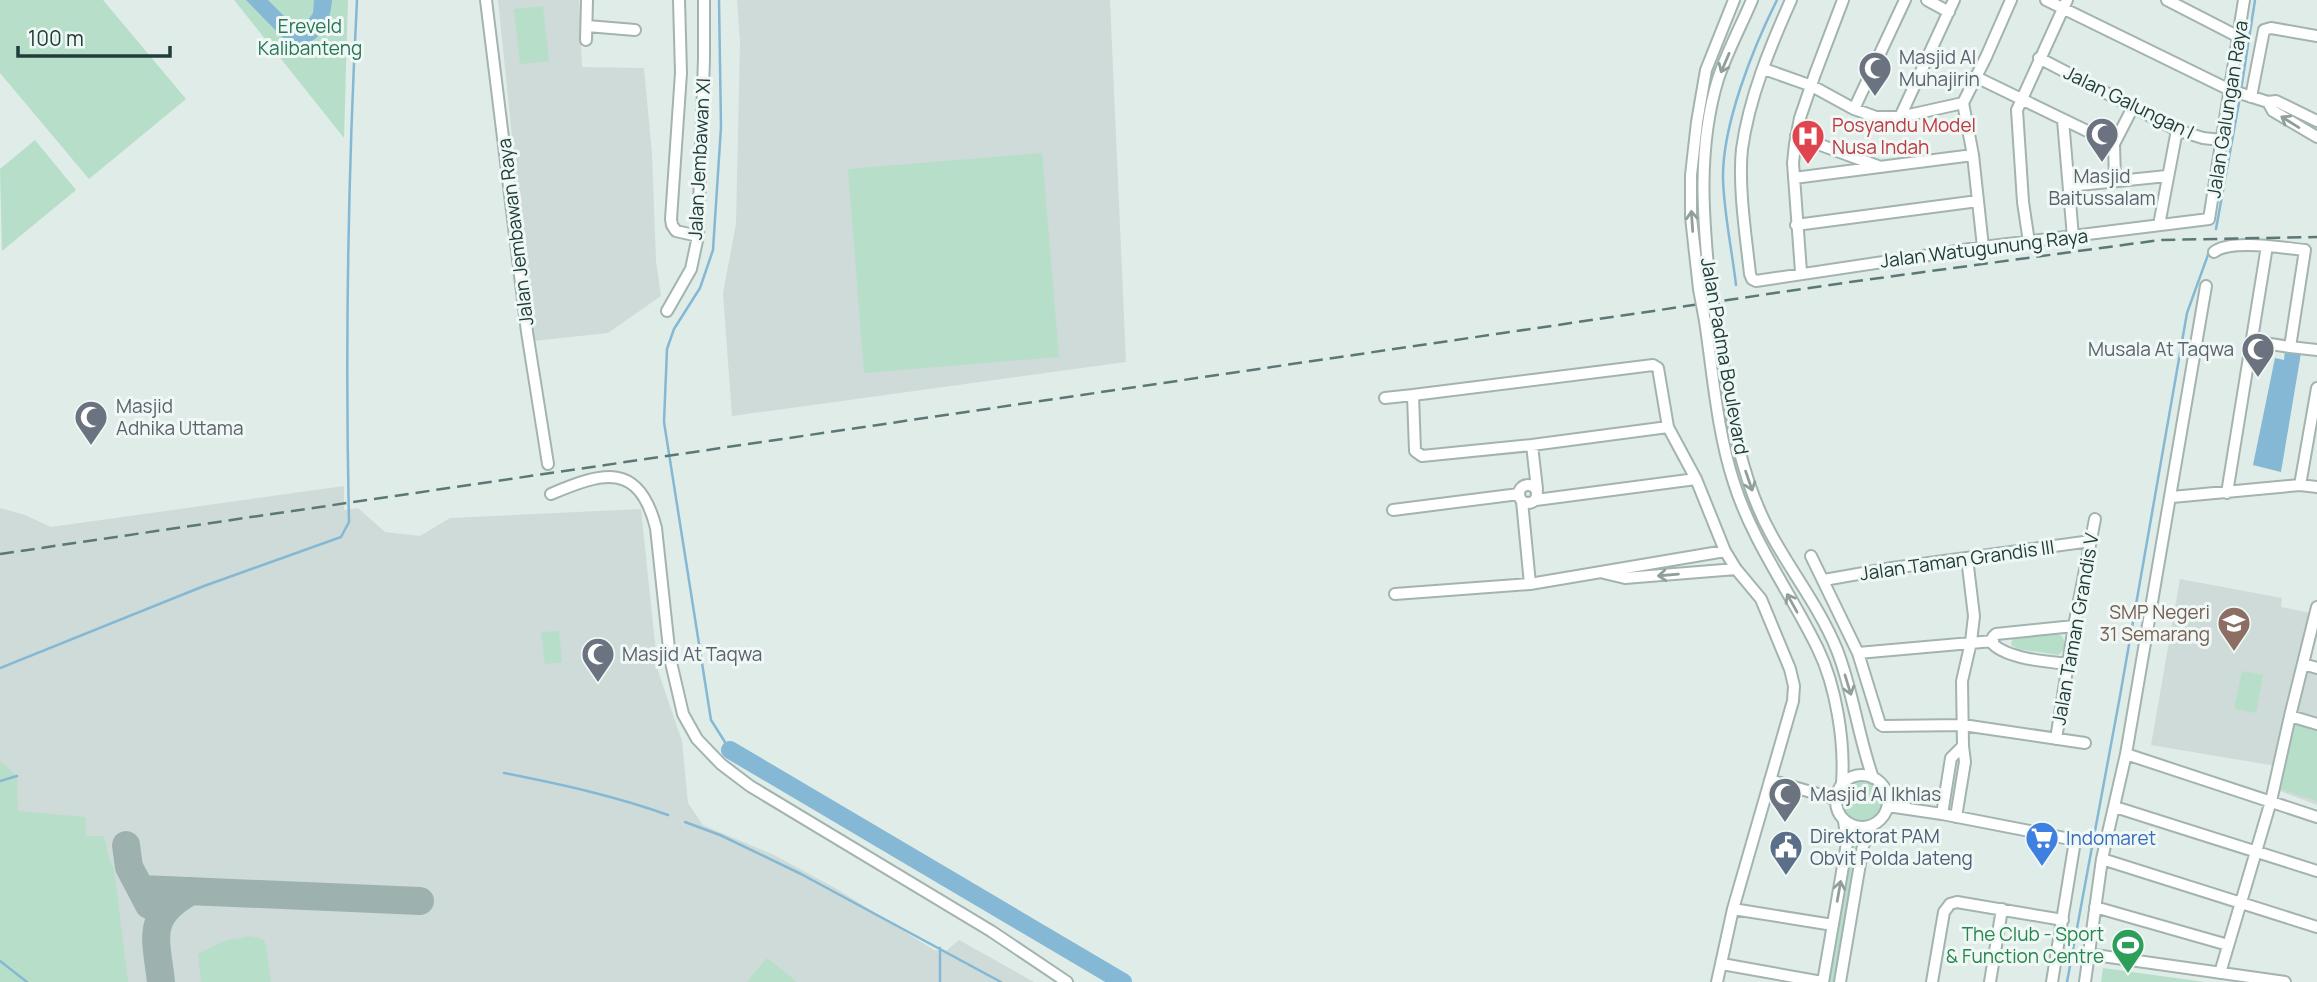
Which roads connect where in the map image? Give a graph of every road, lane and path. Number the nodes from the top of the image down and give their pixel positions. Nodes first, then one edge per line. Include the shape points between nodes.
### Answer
1 (486, 0) edge
2 (587, 0) edge
3 (679, 0) edge
4 (704, 0) edge
5 (1734, 0) edge
6 (1752, 0) edge
7 (1791, 0) edge
8 (1843, 0) edge
9 (1905, 0) edge
10 (1927, 0) edge
11 (1954, 0) edge
12 (2011, 0) edge
13 (2046, 0) edge
14 (2167, 0) edge
15 (2244, 0) edge
16 (2065, 4) edge
17 (1949, 12) junction
18 (587, 26) junction
19 (635, 30) dead end
20 (2237, 36) junction
21 (2317, 36) edge
22 (586, 40) dead end
23 (2039, 58) junction
24 (1764, 69) junction
25 (1976, 77) junction
26 (1812, 86) junction
27 (2232, 90) junction
28 (2251, 97) junction
29 (2021, 98) junction
30 (2268, 102) junction
31 (1963, 103) junction
32 (2133, 107) junction
33 (1854, 109) junction
34 (1899, 117) junction
35 (2063, 120) junction
36 (2317, 121) edge
37 (2177, 130) junction
38 (1796, 136) junction
39 (2317, 137) edge
40 (2221, 140) junction
41 (2114, 145) junction
42 (1973, 155) junction
43 (1880, 167) junction
44 (2167, 176) junction
45 (1794, 178) junction
46 (2115, 181) junction
47 (2069, 186) junction
48 (1978, 201) junction
49 (2211, 218) joint
50 (1797, 225) junction
51 (2159, 225) junction
52 (698, 236) junction
53 (2073, 237) junction
54 (2029, 242) junction
55 (2267, 246) junction
56 (1983, 247) junction
57 (2214, 252) dead end
58 (1801, 272) junction
59 (2206, 286) dead end
60 (1704, 288) junction
61 (667, 311) dead end
62 (1711, 320) junction
63 (2251, 341) junction
64 (2290, 347) junction
65 (2317, 350) edge
66 (2317, 388) edge
67 (1413, 395) junction
68 (1385, 398) dead end
69 (1668, 427) junction
70 (1532, 445) junction
71 (548, 464) dead end
72 (1696, 479) junction
73 (2300, 485) junction
74 (2317, 486) edge
75 (2227, 493) junction
76 (551, 494) dead end
77 (1536, 494) junction
78 (2172, 497) junction
79 (1521, 498) junction
80 (1393, 510) dead end
81 (2095, 519) dead end
82 (2091, 541) junction
83 (1725, 551) junction
84 (1811, 556) dead end
85 (1967, 558) junction
86 (1736, 569) junction
87 (1601, 572) junction
88 (1824, 580) junction
89 (1530, 584) junction
90 (1395, 594) dead end
91 (2317, 607) edge
92 (2074, 626) junction
93 (1993, 641) junction
94 (1971, 642) junction
95 (1858, 653) junction
96 (2069, 664) junction
97 (2303, 664) junction
98 (2317, 668) edge
99 (2290, 716) junction
100 (2317, 724) edge
101 (1963, 725) junction
102 (2056, 739) junction
103 (2085, 743) dead end
104 (1963, 746) junction
105 (2126, 754) junction
106 (1948, 777) junction
107 (1873, 778) junction
108 (1963, 778) junction
109 (1770, 780) junction
110 (1842, 783) junction
111 (1835, 799) junction
112 (2272, 801) junction
113 (1888, 806) junction
114 (2115, 807) junction
115 (1942, 814) junction
116 (1956, 817) junction
117 (2317, 817) edge
118 (1844, 821) junction
119 (1872, 826) junction
120 (2257, 851) junction
121 (2102, 859) junction
122 (2317, 871) edge
123 (2241, 903) junction
124 (2095, 907) junction
125 (1733, 909) junction
126 (2002, 909) junction
127 (2063, 920) junction
128 (1833, 925) junction
129 (2317, 926) edge
130 (2228, 945) junction
131 (2088, 954) junction
132 (1722, 964) junction
133 (2220, 973) junction
134 (1067, 982) edge
135 (1717, 982) edge
136 (1822, 982) edge
137 (1840, 982) edge
138 (1932, 982) edge
139 (1990, 982) edge
140 (2052, 982) edge
141 (2085, 982) edge
142 (2285, 982) edge

1 - 71 street, Jalan Jembawan Raya
2 - 18 street
3 - 52 street via 681,73 671,219 676,231
4 - 52 street, Jalan Jembawan XI
60 -> 5 street, Jalan Padma Boulevard via 1691,217 1691,176 1706,70
6 -> 60 street, Jalan Padma Boulevard via 1719,78 1708,123 1703,172
7 - 24 street
8 - 26 street
9 - 33 street
10 - 17 street
11 - 17 street
12 - 25 street
13 - 16 street
14 - 20 street
15 - 20 street, Jalan Galungan Raya
16 - 23 street
16 - 27 street
17 - 34 street
18 - 19 street
18 - 22 street
20 - 27 street, Jalan Galungan Raya
21 - 28 street via 2271,27 2264,30
23 - 29 street
23 - 32 street, Jalan Galungan I
24 - 26 street
24 - 58 street, Jalan Watugunung Raya via 1742,153 1750,274 1756,281
25 - 29 street
25 - 31 street
26 - 33 street
26 - 38 street
27 - 28 street
27 - 40 street, Jalan Galungan Raya
28 - 30 street
29 - 35 street
29 - 54 street via 2018,143
30 - 36 street via 2276,101
39 -> 30 street via 2273,111
31 - 34 street
31 - 42 street
32 - 37 street, Jalan Galungan I
32 - 41 street
33 - 34 street via 1877,117
35 - 41 street
35 - 47 street
37 - 40 street, Jalan Galungan I
37 - 44 street
38 - 43 street
38 - 45 street
40 - 49 street, Jalan Galungan Raya
41 - 46 street
42 - 43 street
42 - 48 street
43 - 45 street
44 - 46 street
44 - 51 street
45 - 50 street
46 - 47 street
47 - 53 street
48 - 50 street
48 - 56 street
49 - 51 street, Jalan Watugunung Raya
50 - 58 street
51 - 53 street, Jalan Watugunung Raya
52 - 61 street, Jalan Jembawan XI via 691,269
53 - 54 street, Jalan Watugunung Raya
54 - 56 street, Jalan Watugunung Raya
55 - 57 street via 2221,246
55 - 63 street
55 - 64 street via 2305,250
56 - 58 street, Jalan Watugunung Raya
59 - 78 street
60 - 62 street, Jalan Padma Boulevard, bridge
62 -> 107 street, Jalan Padma Boulevard via 1750,484 1771,534 1837,649
110 -> 62 street, Jalan Padma Boulevard via 1844,759 1828,674 1756,538 1734,483 1723,440
63 - 64 street
63 - 75 street
64 - 65 street
66 - 73 street
67 - 68 street
67 - 69 street via 1653,365 1658,368
67 - 70 street via 1418,455
69 - 70 street
69 - 72 street
70 - 77 street
72 - 77 street
72 - 83 street
73 - 74 street
73 - 75 street
75 - 78 street
76 - 134 street via 608,476 633,483 642,494 656,528 670,658 683,714 697,739 721,764
77 - 79 street via 1529,503
77 - 79 street via 1528,484 1521,488
78 - 105 street
79 - 80 street
79 - 89 street
81 - 82 street, Jalan Taman Grandis V
82 - 85 street, Jalan Taman Grandis III
82 - 92 street, Jalan Taman Grandis V
83 - 86 street
83 - 87 street
84 - 88 street
85 - 88 street, Jalan Taman Grandis III
85 - 94 street via 1974,616
86 -> 87 street via 1625,578
86 - 109 street via 1761,599 1794,686
87 - 89 street
88 - 95 street
89 - 90 street
91 - 97 street
92 - 93 street via 1996,634
92 - 96 street, Jalan Taman Grandis V
93 - 94 street
93 - 96 street via 1999,649 2032,660
94 - 95 street
94 - 101 street via 1962,681
95 - 101 street via 1883,726
96 - 102 street, Jalan Taman Grandis V
97 - 98 street
97 - 99 street
99 - 100 street
99 - 112 street
101 - 102 street
101 - 104 street
102 - 103 street
104 - 106 street via 1951,758
104 - 108 street
105 - 112 street
105 - 114 street
106 - 108 street
106 - 115 street
107 - 110 street via 1857,775
107 - 113 street via 1885,790
108 - 116 street
109 - 111 street
109 - 125 street
110 - 111 street
111 - 118 street
112 - 117 street
112 - 120 street
113 - 115 street
113 - 119 street
114 - 120 street
114 - 121 street
115 - 116 street
116 - 127 street via 2070,839 2074,847
118 - 119 street via 1862,828
128 -> 118 street via 1847,843
119 - 137 street via 1864,846
120 - 122 street
120 - 123 street
121 - 123 street
121 - 124 street
123 - 129 street
123 - 130 street
124 - 130 street
124 - 131 street
125 - 128 street
125 - 132 street
126 - 127 street
126 - 138 street via 1950,904 1944,912
126 - 139 street
127 - 140 street
128 - 136 street
130 - 133 street
131 - 133 street
131 - 141 street
132 - 135 street
132 - 136 street
133 - 142 street

